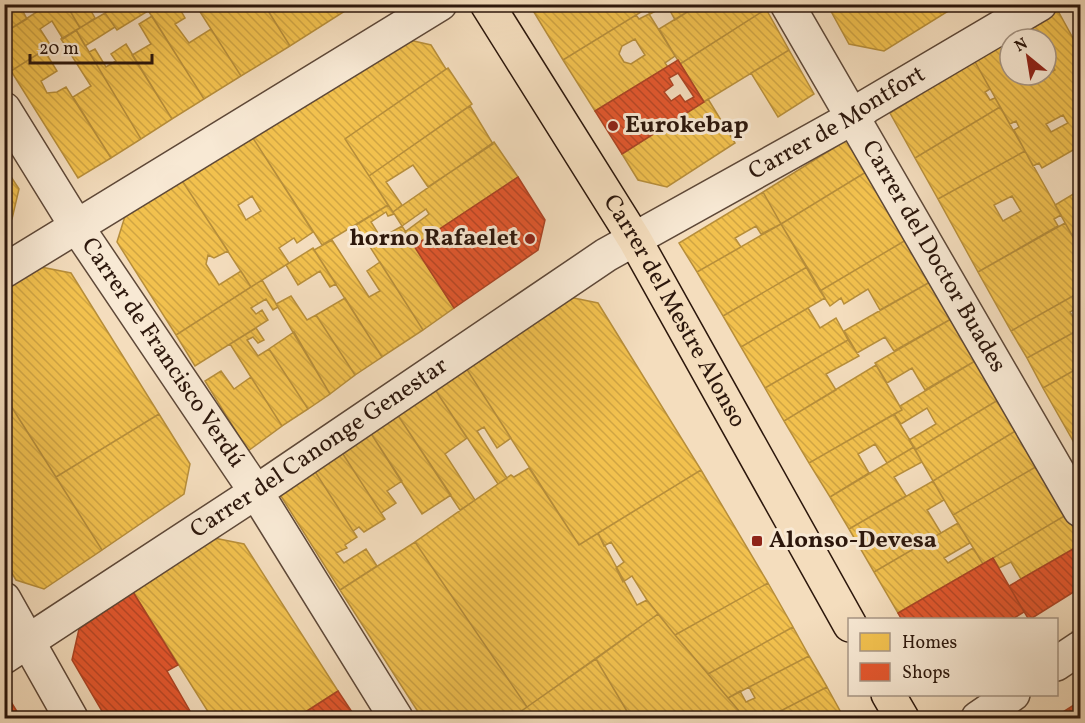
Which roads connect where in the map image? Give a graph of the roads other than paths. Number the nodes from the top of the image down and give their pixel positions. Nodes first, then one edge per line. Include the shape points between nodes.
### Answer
1 (440, 4) edge
2 (487, 4) edge
3 (787, 4) edge
4 (1040, 4) edge
5 (4, 109) edge
6 (854, 117) junction
7 (77, 227) junction
8 (635, 240) junction
9 (4, 271) edge
10 (256, 492) junction
11 (1080, 510) edge
12 (4, 600) edge
13 (848, 623) edge
14 (1080, 648) edge
15 (17, 650) edge
16 (1058, 663) edge
17 (889, 696) edge
18 (1010, 696) edge
19 (71, 718) edge
20 (396, 718) edge
21 (902, 718) edge
22 (978, 718) edge

1 - 7 street
2 - 8 main road, Carrer del Mestre Alonso
3 - 6 street, Carrer del Doctor Buades
4 - 6 street, Carrer de Montfort
5 - 7 street, Carrer de Francisco Verdú
6 - 8 street, Carrer de Montfort
6 - 11 street, Carrer del Doctor Buades
7 - 9 street
7 - 10 street, Carrer de Francisco Verdú
8 - 10 street, Carrer del Canonge Genestar via 606,255
8 - 13 main road, Carrer del Mestre Alonso
10 - 15 street, Carrer del Canonge Genestar
10 - 20 street, Carrer de Francisco Verdú
12 - 15 street
14 - 16 street
15 - 19 street
17 - 21 main road
18 - 22 street

